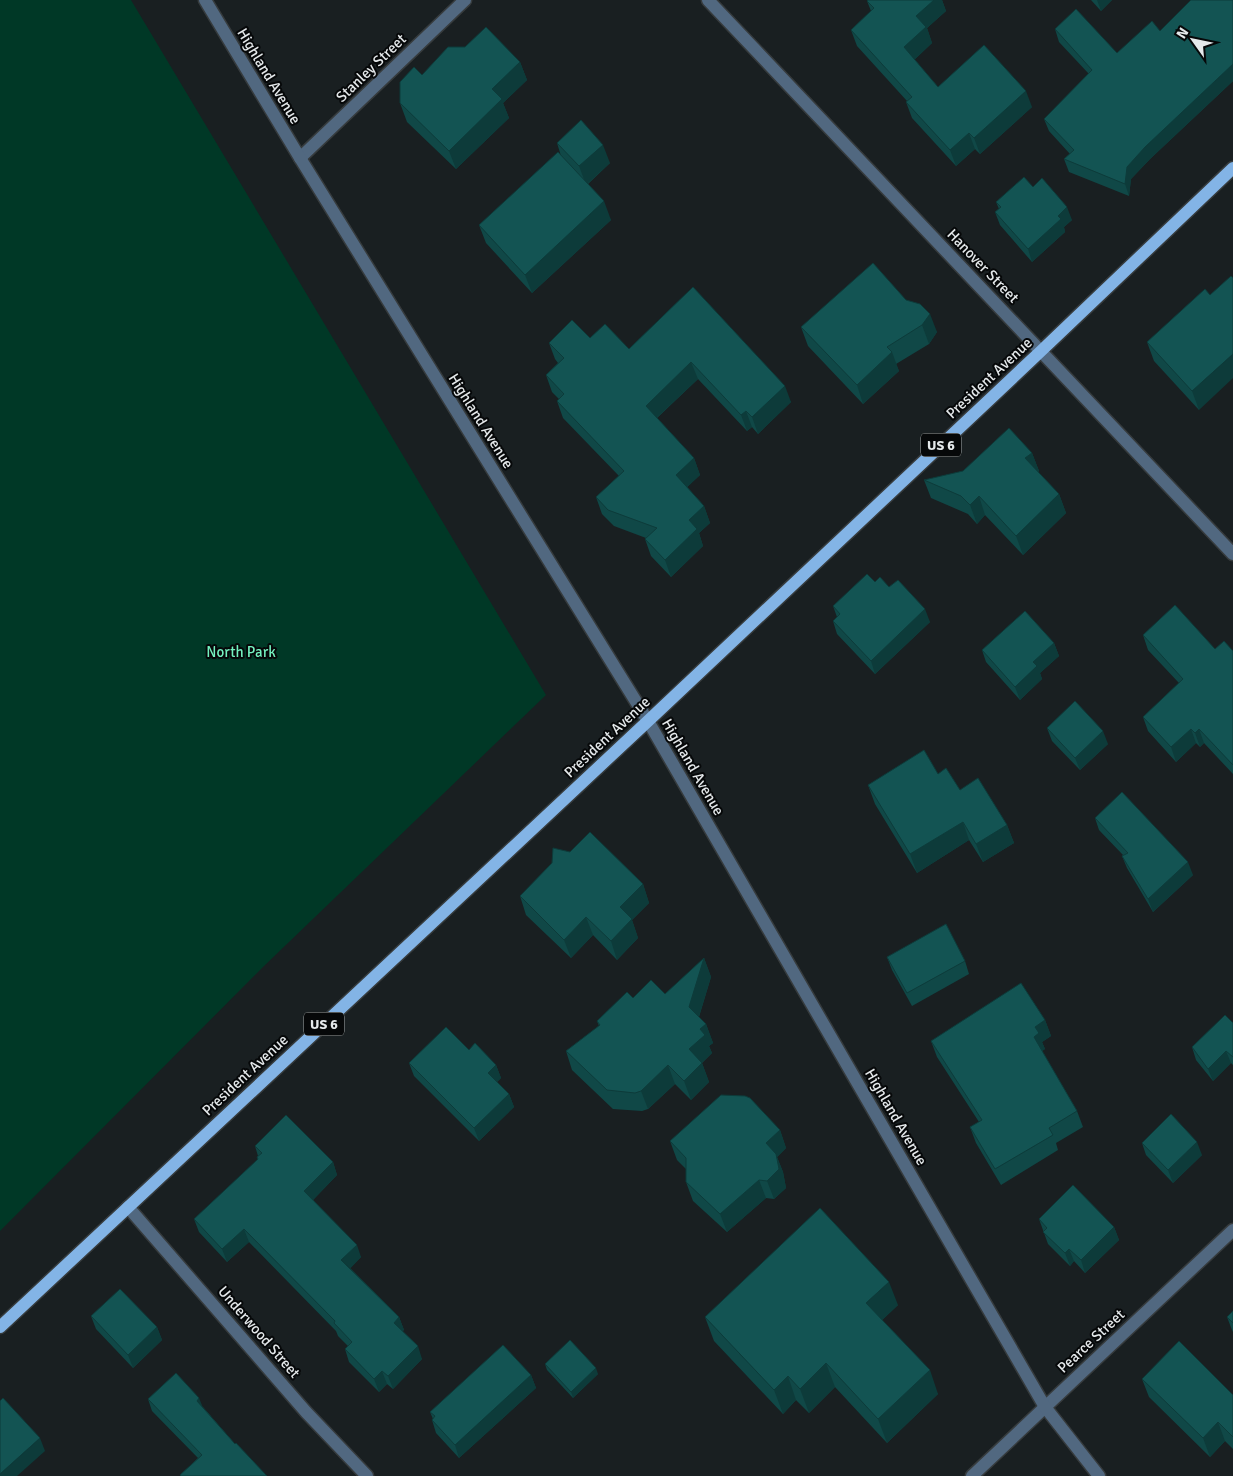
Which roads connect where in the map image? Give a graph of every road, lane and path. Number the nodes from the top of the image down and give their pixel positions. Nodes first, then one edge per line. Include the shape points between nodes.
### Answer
1 (205, 0) edge
2 (465, 0) edge
3 (708, 0) edge
4 (300, 158) junction
5 (1233, 168) edge
6 (1041, 351) junction
7 (1233, 554) edge
8 (648, 721) junction
9 (128, 1208) junction
10 (1233, 1230) edge
11 (0, 1327) edge
12 (1045, 1407) junction
13 (367, 1476) edge
14 (972, 1476) edge
15 (1099, 1476) edge

1 - 4 street, Highland Avenue
2 - 4 street, Stanley Street
3 - 6 street, Hanover Street
4 - 8 street, Highland Avenue
5 - 6 main road, President Avenue / US 6
6 - 7 street, Hanover Street
6 - 8 main road, President Avenue / US 6
8 - 9 main road, President Avenue / US 6
8 - 12 street, Highland Avenue
9 - 11 main road, President Avenue / US 6
9 - 13 street, Underwood Street via 306,1412
10 - 12 street, Pearce Street
12 - 14 street, Pearce Street
12 - 15 street, Highland Avenue

